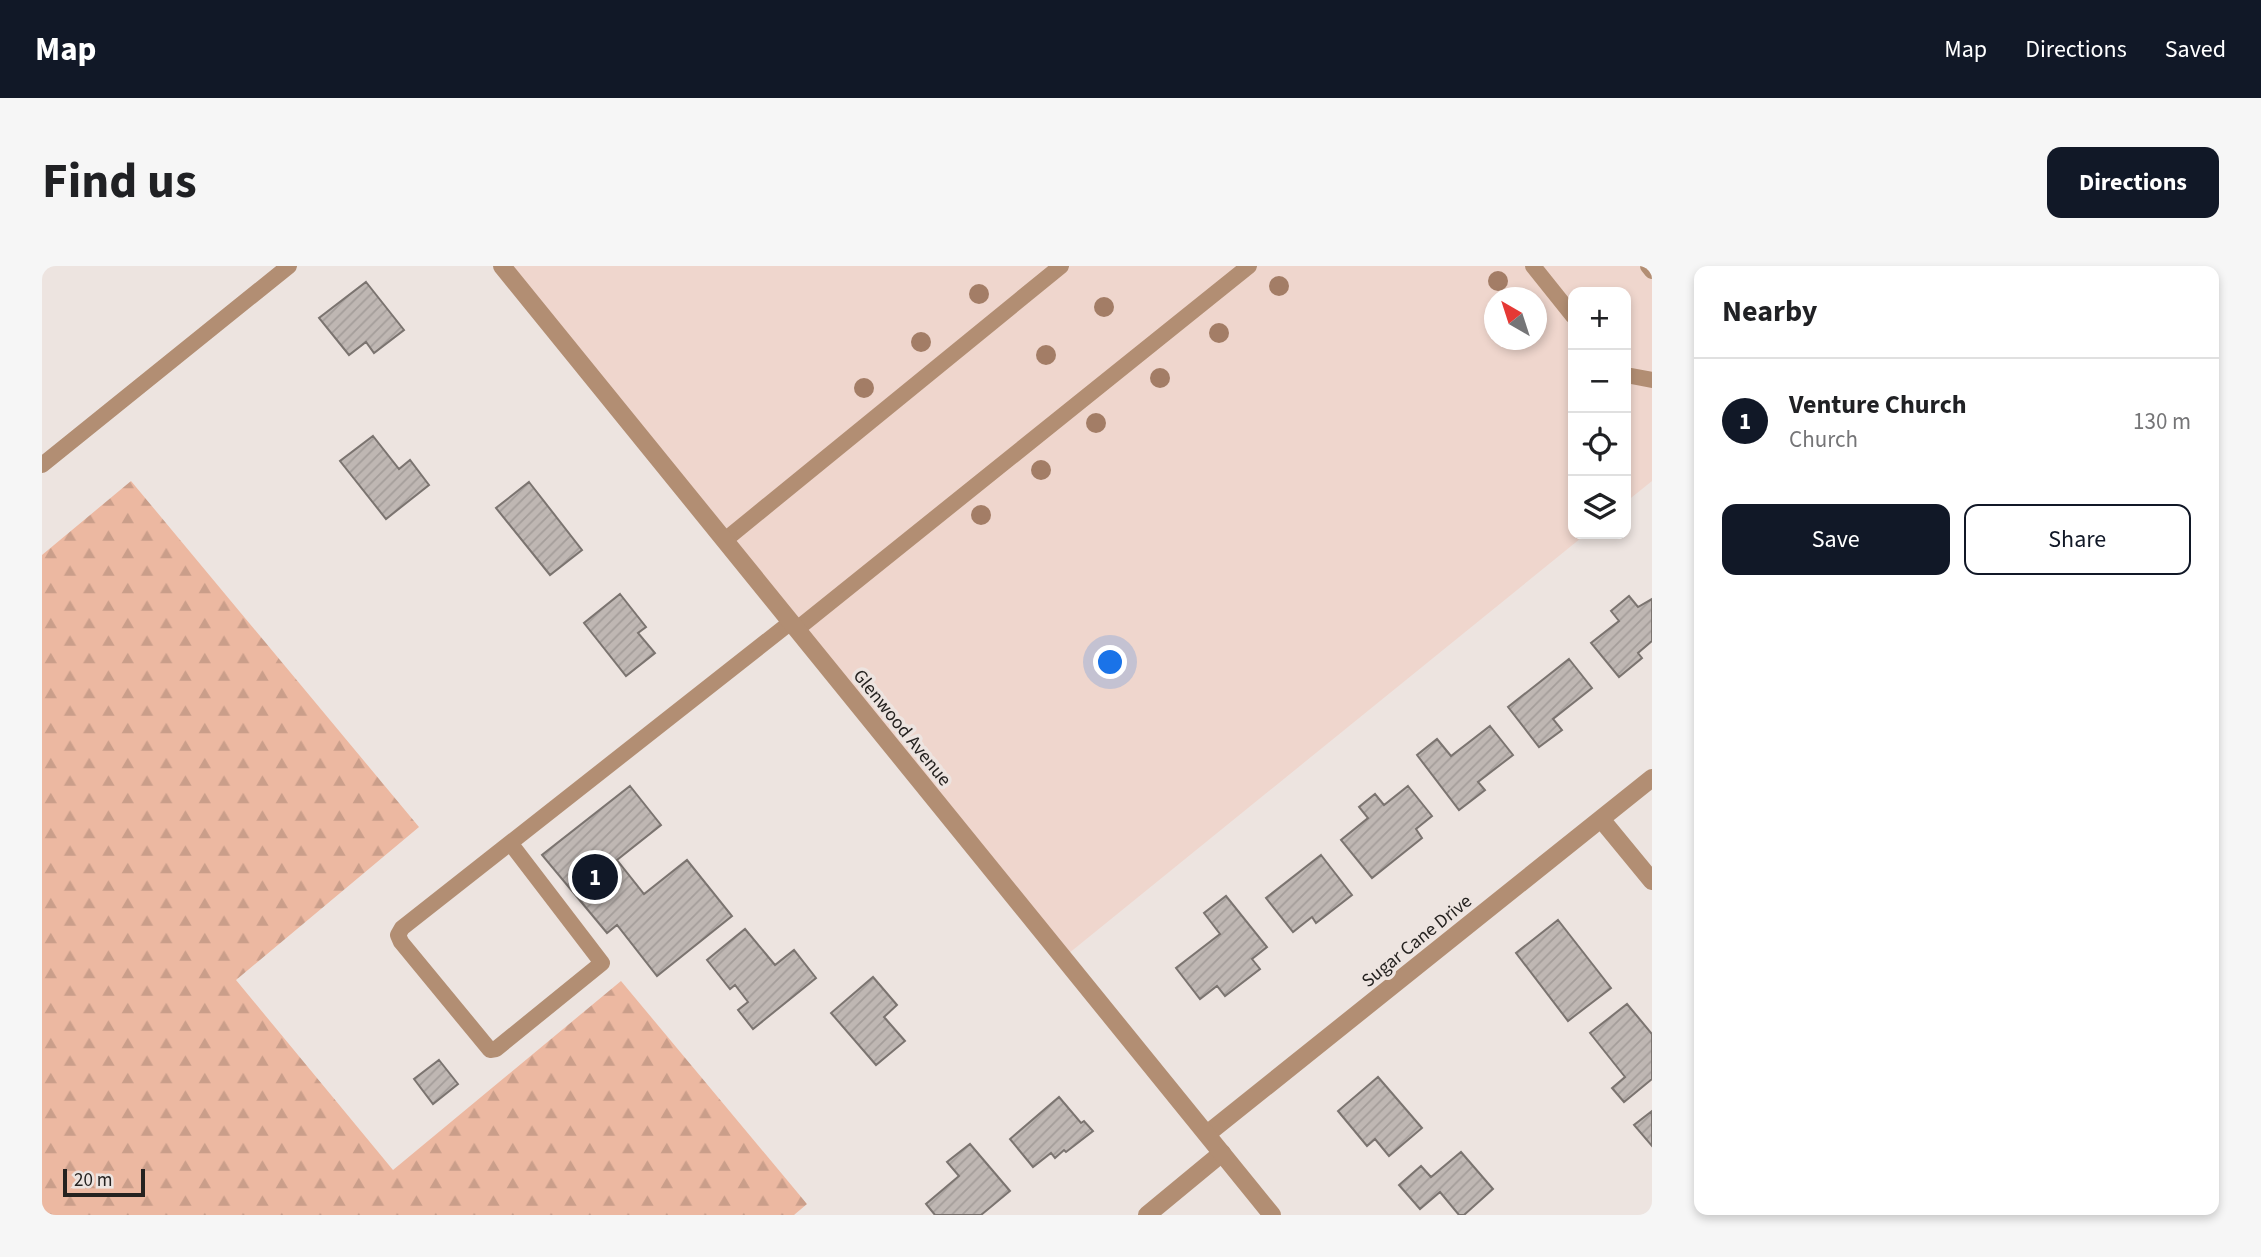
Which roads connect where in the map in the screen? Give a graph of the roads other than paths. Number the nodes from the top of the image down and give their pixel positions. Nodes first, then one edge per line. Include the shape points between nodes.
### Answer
1 (289, 266) edge
2 (502, 266) edge
3 (1061, 266) edge
4 (1249, 266) edge
5 (1533, 266) edge
6 (1648, 266) edge
7 (1652, 271) edge
8 (1568, 310) edge
9 (1631, 376) edge
10 (1652, 380) edge
11 (42, 465) edge
12 (724, 540) junction
13 (794, 626) junction
14 (1652, 778) edge
15 (1601, 819) junction
16 (511, 844) junction
17 (1652, 881) edge
18 (1207, 1134) junction
19 (1222, 1153) junction
20 (1147, 1215) edge
21 (1272, 1215) edge

1 - 11 lane
2 - 12 street, Glenwood Avenue
3 - 12 lane
4 - 13 lane
5 - 8 lane
6 - 7 lane
9 - 10 lane
12 - 13 street, Glenwood Avenue
13 - 16 lane
13 - 18 street, Glenwood Avenue
14 - 15 street, Sugar Cane Drive
15 - 17 street
15 - 18 street, Sugar Cane Drive
16 - 16 lane via 398,935 490,1050 602,963
18 - 19 street, Glenwood Avenue
19 - 20 street
19 - 21 street, Glenwood Avenue

